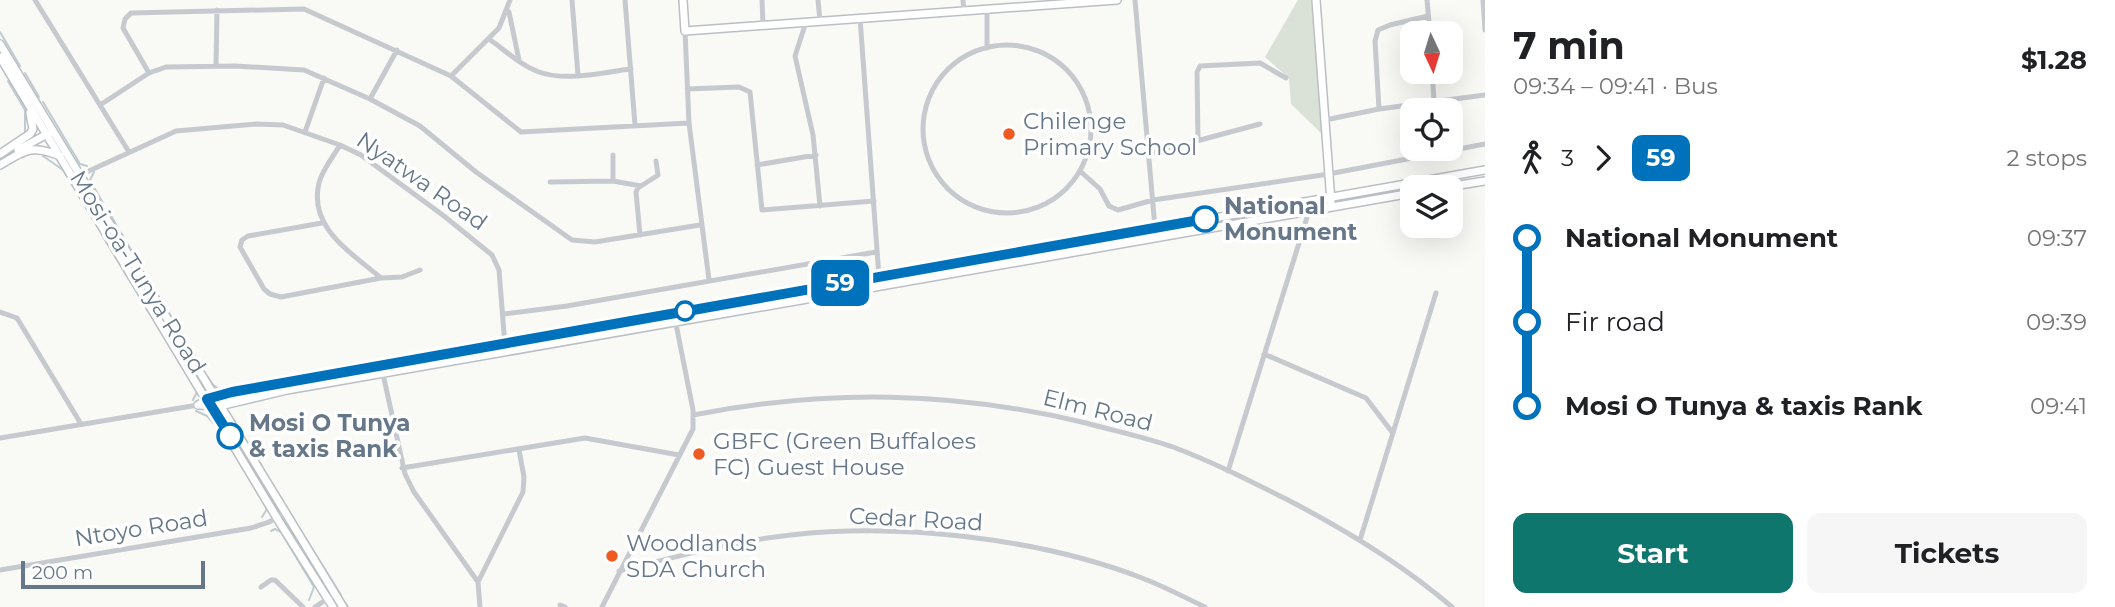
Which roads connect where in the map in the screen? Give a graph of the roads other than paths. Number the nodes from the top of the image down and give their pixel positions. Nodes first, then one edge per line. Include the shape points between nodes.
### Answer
1 (35, 0) edge
2 (303, 0) edge
3 (510, 0) edge
4 (572, 0) edge
5 (625, 0) edge
6 (683, 0) edge
7 (762, 0) edge
8 (818, 0) edge
9 (963, 0) edge
10 (1117, 0) edge
11 (1135, 0) edge
12 (1316, 0) edge
13 (1427, 0) edge
14 (1483, 0) edge
15 (996, 4) edge
16 (304, 9) junction
17 (508, 9) junction
18 (987, 9) junction
19 (217, 10) junction
20 (964, 11) junction
21 (1428, 16) junction
22 (860, 17) junction
23 (820, 21) junction
24 (1429, 21) edge
25 (806, 22) junction
26 (763, 25) junction
27 (1485, 30) edge
28 (685, 31) junction
29 (489, 39) junction
30 (0, 44) edge
31 (986, 48) junction
32 (397, 50) junction
33 (0, 57) edge
34 (519, 62) junction
35 (216, 66) junction
36 (631, 69) junction
37 (149, 73) junction
38 (578, 75) junction
39 (451, 76) junction
40 (324, 78) junction
41 (1286, 78) dead end
42 (687, 89) junction
43 (1485, 95) edge
44 (1454, 98) edge
45 (370, 99) junction
46 (26, 100) junction
47 (100, 105) junction
48 (1400, 106) edge
49 (1379, 109) junction
50 (1325, 120) junction
51 (689, 123) junction
52 (1260, 124) dead end
53 (635, 125) junction
54 (49, 132) junction
55 (305, 132) junction
56 (1198, 141) junction
57 (1485, 144) edge
58 (340, 145) junction
59 (129, 152) junction
60 (1149, 154) junction
61 (0, 155) edge
62 (612, 155) dead end
63 (816, 155) junction
64 (61, 156) junction
65 (656, 161) dead end
66 (0, 163) edge
67 (757, 166) junction
68 (1485, 170) edge
69 (1080, 171) junction
70 (1329, 174) junction
71 (77, 177) junction
72 (613, 181) junction
73 (1485, 181) edge
74 (550, 182) dead end
75 (1463, 184) edge
76 (641, 186) junction
77 (1400, 195) edge
78 (1331, 197) junction
79 (1153, 200) junction
80 (874, 201) junction
81 (820, 206) junction
82 (1331, 207) junction
83 (1308, 211) junction
84 (322, 223) junction
85 (700, 225) junction
86 (1155, 228) junction
87 (640, 235) junction
88 (876, 252) junction
89 (420, 270) dead end
90 (879, 277) junction
91 (380, 278) junction
92 (709, 280) junction
93 (1436, 293) dead end
94 (0, 312) edge
95 (674, 313) junction
96 (504, 314) junction
97 (676, 322) junction
98 (505, 349) junction
99 (1264, 354) junction
100 (383, 374) junction
101 (211, 398) junction
102 (198, 405) junction
103 (220, 406) junction
104 (212, 407) junction
105 (693, 415) junction
106 (81, 424) junction
107 (1392, 432) junction
108 (0, 438) edge
109 (519, 450) junction
110 (679, 455) junction
111 (402, 468) junction
112 (1228, 471) junction
113 (285, 513) junction
114 (277, 518) junction
115 (1360, 540) junction
116 (0, 570) edge
117 (619, 571) junction
118 (478, 582) junction
119 (261, 587) dead end
120 (331, 596) junction
121 (303, 607) edge
122 (315, 607) edge
123 (333, 607) edge
124 (342, 607) edge
125 (480, 607) edge
126 (602, 607) edge
127 (1205, 607) edge
128 (1451, 607) edge

1 - 47 street
2 - 16 street
3 - 17 street
4 - 38 street
5 - 36 street
6 - 28 main road
7 - 26 street
8 - 23 street
9 - 20 street
10 - 15 main road
11 - 60 street
12 - 50 main road
13 - 21 street
14 - 27 street
15 - 18 main road
16 - 19 street
16 - 32 street
17 - 29 street
17 - 34 street
18 - 20 main road
18 - 31 street
19 - 35 street
19 - 37 street via 128,15 123,28
20 - 22 main road
21 - 24 street
21 - 49 street via 1384,27 1376,35
22 - 23 main road
22 - 80 street
23 - 25 main road
25 - 26 main road
25 - 63 street via 795,56
26 - 28 main road
28 - 42 street
29 - 34 street
29 - 39 street
30 - 54 main road, Mosi-oa-Tunya Road
31 - 69 street via 1026,47 1050,57 1070,74 1084,95 1091,121 1090,146
31 - 69 street via 947,70 929,99 923,121 924,144 937,175 961,199 1004,213 1027,211 1048,202
32 - 39 street
32 - 45 street
33 - 46 main road, Mosi-oa-Tunya Road
34 - 38 street via 540,73
35 - 37 street via 166,67
35 - 40 street via 299,69
36 - 38 street
36 - 53 street
37 - 47 street
39 - 53 street via 521,132
40 - 45 street
40 - 55 street
41 - 56 street via 1255,62 1200,66
42 - 51 street
42 - 67 street via 739,87 750,92
43 - 44 street
45 - 87 street via 420,126 572,240 595,242
46 - 54 main road, Mosi-oa-Tunya Road
46 - 61 main road via 32,119 30,134
47 - 59 street
48 - 49 street
49 - 50 street
50 - 70 main road
51 - 53 street
51 - 85 street
52 - 56 street
54 - 64 main road, Mosi-oa-Tunya Road
54 - 66 main road
54 - 71 main road, Mosi-oa-Tunya Road
55 - 58 street, Nyatwa Road
55 - 59 street, Nyatwa Road via 272,124 176,131
56 - 60 street
57 - 70 street
58 - 84 street via 318,187
58 - 96 street, Nyatwa Road via 398,181 492,255 499,270
59 - 71 street, Nyatwa Road
60 - 79 street
62 - 72 street
63 - 67 street
63 - 81 street
64 - 66 main road via 37,148
64 - 71 main road, Mosi-oa-Tunya Road
65 - 76 street via 658,175
67 - 81 street via 762,210
68 - 78 main road
69 - 79 street via 1113,209
70 - 78 main road
70 - 79 street
71 - 101 main road, Mosi-oa-Tunya Road
72 - 74 street
72 - 76 street
73 - 75 main road
76 - 87 street via 636,192
77 - 82 main road
78 - 82 main road
78 - 86 main road
79 - 86 street
80 - 81 street
80 - 88 street
82 - 83 main road
83 - 97 main road
83 - 99 street
84 - 91 street
84 - 91 street via 242,240 240,247 267,292 281,297
85 - 87 street
85 - 92 street
86 - 90 main road
88 - 90 street
88 - 92 street
89 - 91 street
90 - 95 main road
92 - 96 street
93 - 107 street
94 - 106 street via 17,318
95 - 97 street
95 - 98 main road
96 - 98 street, Nyatwa Road
97 - 98 main road
97 - 105 street
98 - 100 main road
98 - 101 main road
99 - 107 street via 1366,398
99 - 112 street
100 - 103 main road
100 - 111 street
101 - 102 main road
101 - 103 main road, Mosi-oa-Tunya Road
101 - 104 main road, Mosi-oa-Tunya Road
102 - 104 main road
102 - 106 street
103 - 104 main road
103 - 113 main road, Mosi-oa-Tunya Road
104 - 114 main road, Mosi-oa-Tunya Road
105 - 110 street via 693,429
105 - 112 street, Elm Road via 831,398 958,400 1028,410 1139,437
106 - 108 street
107 - 115 street
109 - 110 street via 585,438
109 - 111 street
109 - 118 street via 523,492
110 - 117 street
111 - 118 street
112 - 115 street, Elm Road
113 - 114 street, Ntoyo Road
113 - 120 main road, Mosi-oa-Tunya Road
114 - 116 street, Ntoyo Road via 251,528
114 - 120 main road, Mosi-oa-Tunya Road
115 - 128 street, Elm Road
117 - 126 street
117 - 127 street, Cedar Road via 719,546 792,534 943,535 1064,555 1141,578
118 - 125 street
119 - 121 street via 275,580
120 - 122 street
120 - 123 main road, Mosi-oa-Tunya Road
120 - 124 main road, Mosi-oa-Tunya Road

